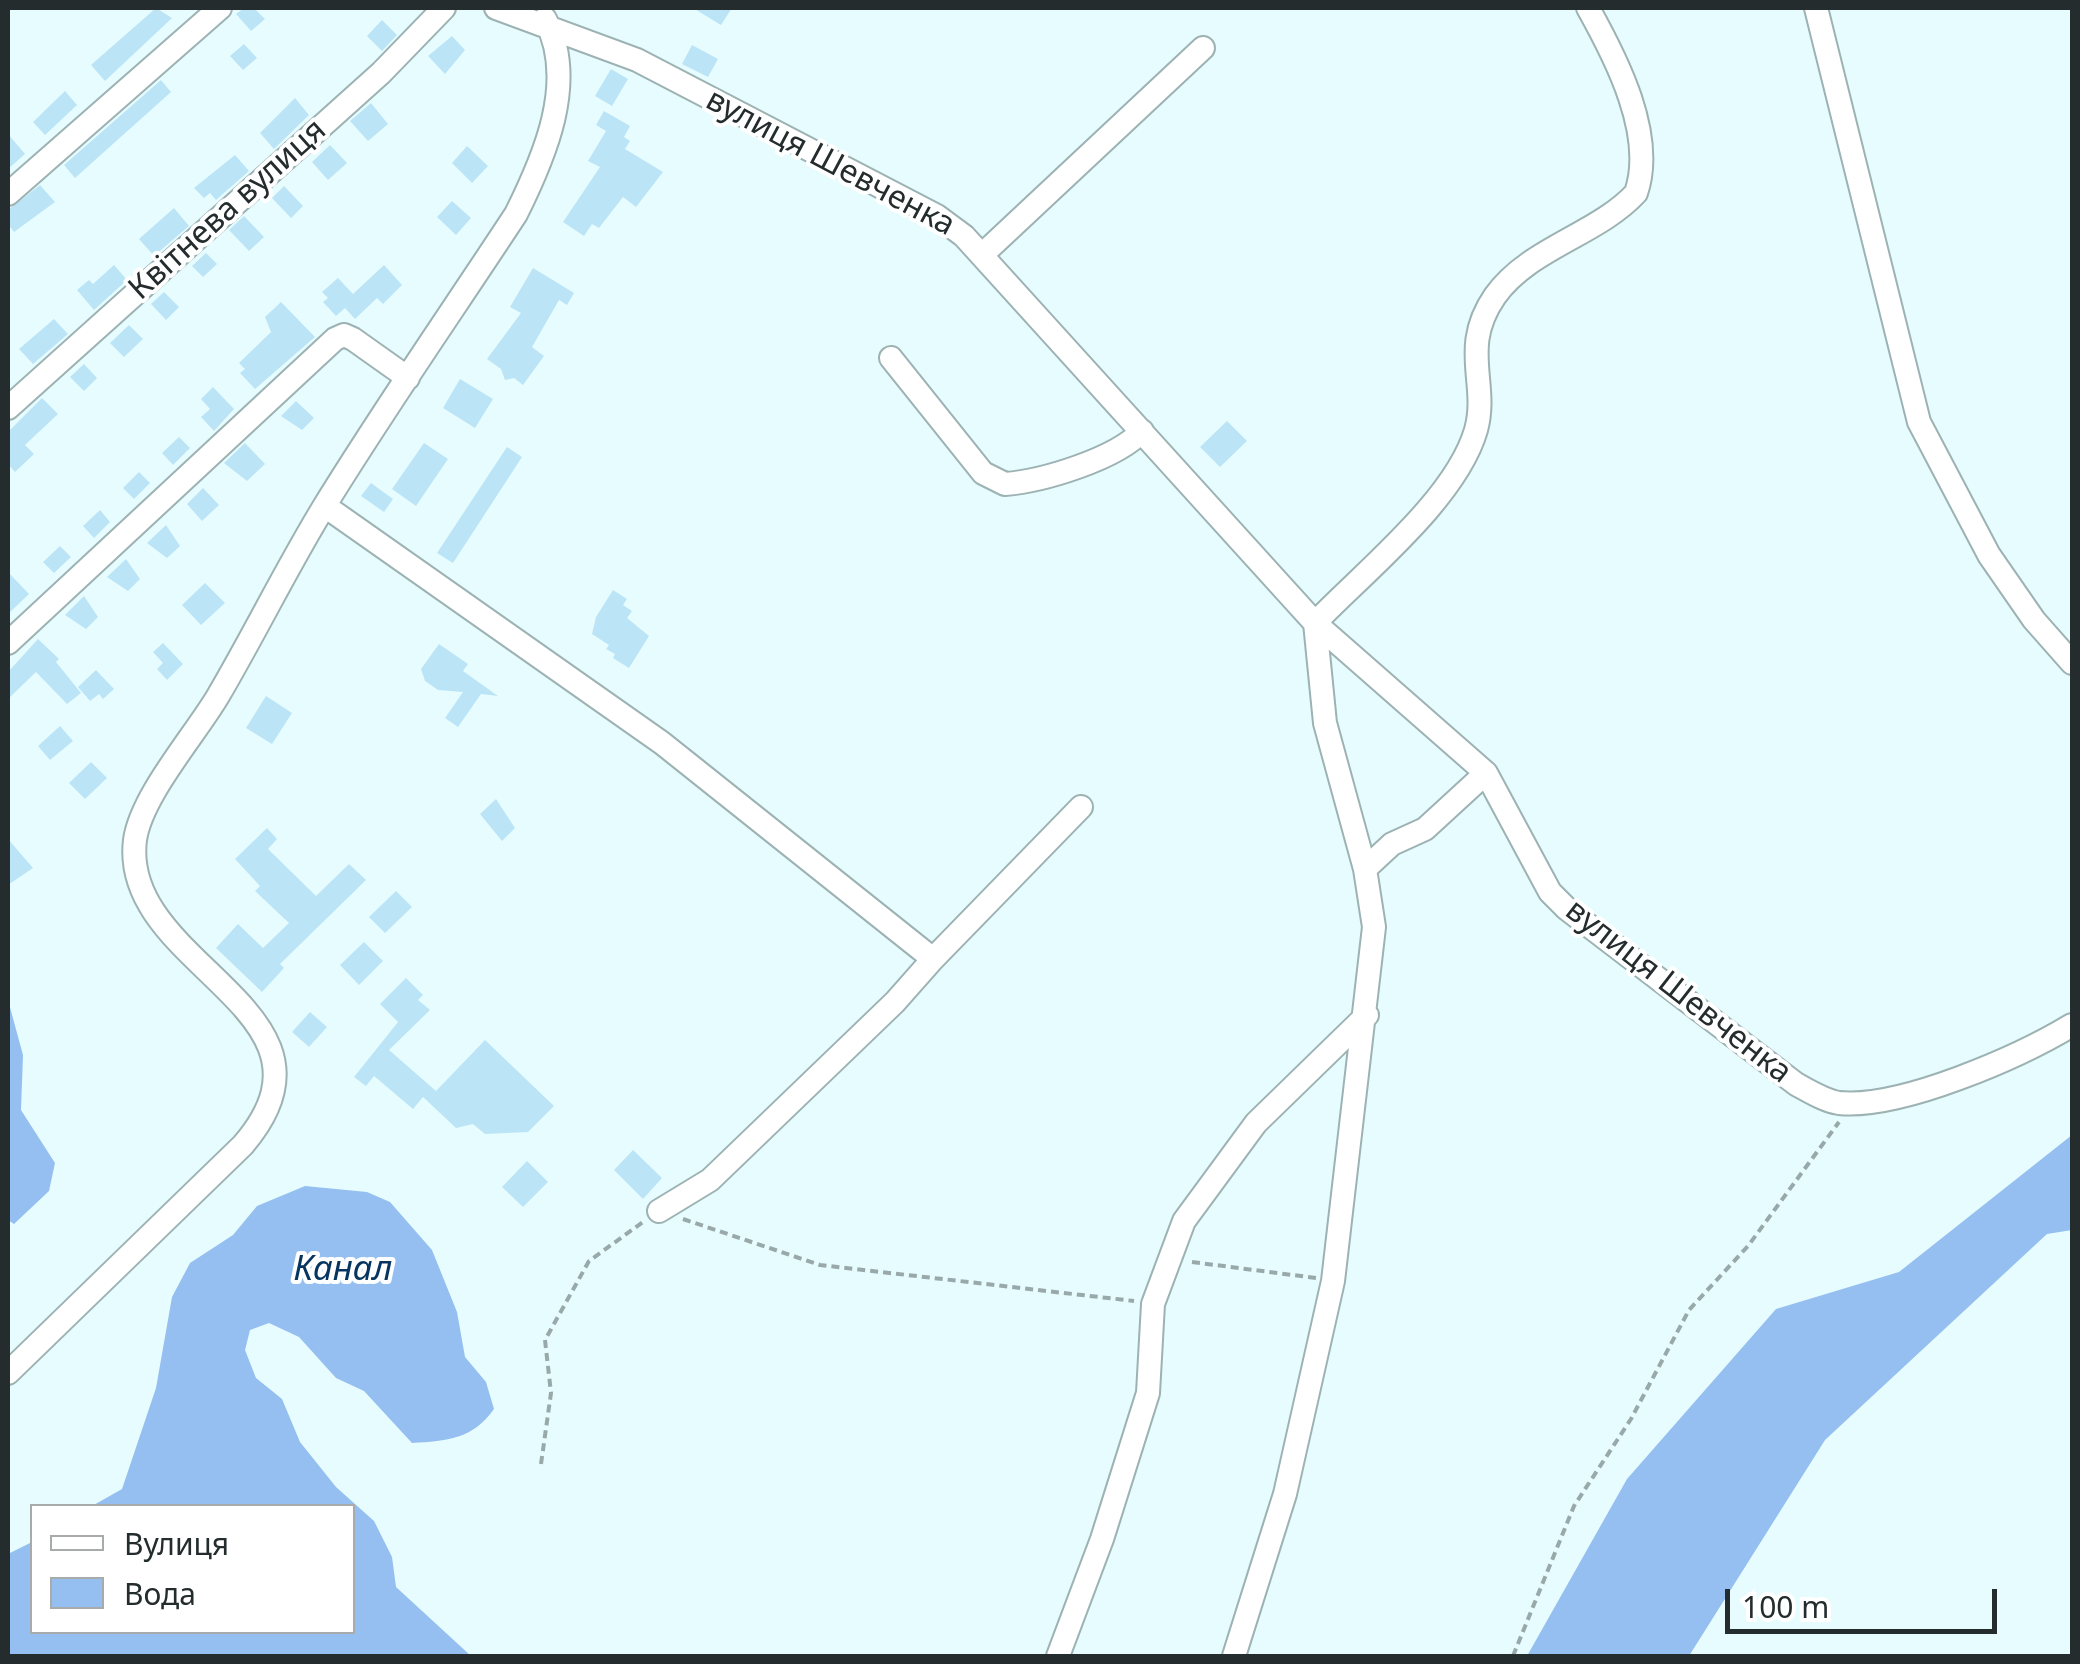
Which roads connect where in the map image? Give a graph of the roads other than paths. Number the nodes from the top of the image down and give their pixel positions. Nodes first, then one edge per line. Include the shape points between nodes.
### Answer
1 (220, 8) edge
2 (444, 8) edge
3 (496, 8) edge
4 (1588, 8) edge
5 (1816, 8) edge
6 (544, 18) edge
7 (1203, 48) dead end
8 (8, 194) edge
9 (984, 253) junction
10 (891, 358) dead end
11 (408, 378) junction
12 (8, 408) edge
13 (1142, 431) junction
14 (325, 506) junction
15 (1315, 622) junction
16 (8, 643) edge
17 (2072, 663) edge
18 (1486, 773) junction
19 (1080, 807) dead end
20 (1365, 868) junction
21 (933, 959) junction
22 (1367, 1015) junction
23 (2072, 1024) edge
24 (659, 1211) road end
25 (8, 1373) edge
26 (1058, 1656) edge
27 (1234, 1656) edge

1 - 8 street
2 - 12 street, Квітнева вулиця via 381,73
3 - 6 street, вулиця Шевченка
4 - 15 street via 1638,128 1642,167 1636,193 1519,272 1495,296 1473,364 1478,420 1457,468
5 - 17 street via 1924,434 1989,555
6 - 9 street, вулиця Шевченка via 937,216
6 - 11 street via 556,52 556,104 539,168
7 - 9 street
9 - 13 street, вулиця Шевченка
10 - 13 street via 983,473 1005,484 1106,456
11 - 14 street
11 - 16 street via 344,334 335,339
13 - 15 street, вулиця Шевченка
14 - 21 street via 662,743
14 - 25 street via 143,813 136,854 148,900 262,1032 276,1070 266,1118
15 - 18 street, вулиця Шевченка
15 - 20 street via 1325,722
18 - 20 street via 1425,829 1392,844
18 - 23 street, вулиця Шевченка via 1550,892 1567,909 1796,1084 1834,1103 1907,1096
19 - 21 street
20 - 22 street via 1374,927
21 - 24 street via 710,1180
22 - 26 street via 1256,1123 1211,1180 1167,1258 1153,1304 1148,1393
22 - 27 street via 1334,1281 1285,1494

